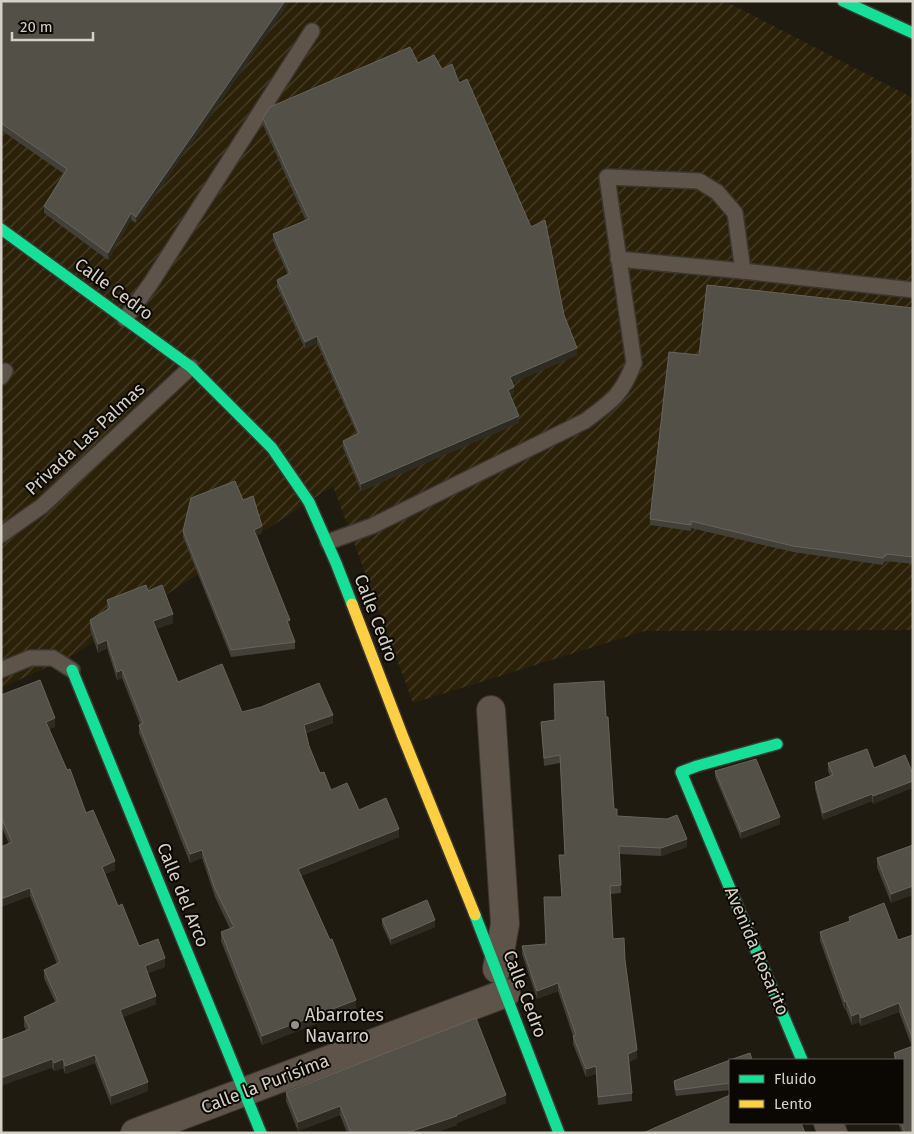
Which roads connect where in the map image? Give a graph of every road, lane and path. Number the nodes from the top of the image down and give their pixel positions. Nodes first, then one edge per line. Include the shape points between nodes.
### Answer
1 (843, 1) edge
2 (312, 31) dead end
3 (913, 33) edge
4 (1, 229) edge
5 (618, 260) junction
6 (743, 271) junction
7 (913, 290) edge
8 (125, 319) junction
9 (191, 367) junction
10 (1, 535) edge
11 (328, 542) junction
12 (1, 670) edge
13 (72, 670) joint
14 (491, 710) dead end
15 (777, 744) dead end
16 (501, 981) junction
17 (802, 1059) edge
18 (244, 1092) junction
19 (135, 1133) edge
20 (261, 1133) edge
21 (559, 1133) edge

1 - 3 main road
2 - 8 lane via 152,283
4 - 8 main road, Calle Cedro
5 - 6 lane
5 - 6 lane via 607,177 699,182 717,192 736,214
5 - 11 lane via 634,363 626,383 610,403 585,421 399,513
6 - 7 lane
8 - 9 main road, Calle Cedro
9 - 10 lane, Privada Las Palmas via 42,506
9 - 11 main road, Calle Cedro via 272,448 309,502
11 - 16 main road, Calle Cedro
12 - 13 lane via 30,658 53,658
13 - 18 main road, Calle del Arco
14 - 16 street via 505,924
15 - 17 main road, Avenida Rosarito via 681,772
16 - 18 street, Calle la Purisíma
16 - 21 main road, Calle Cedro
18 - 19 street, Calle la Purisíma
18 - 20 main road, Calle del Arco

